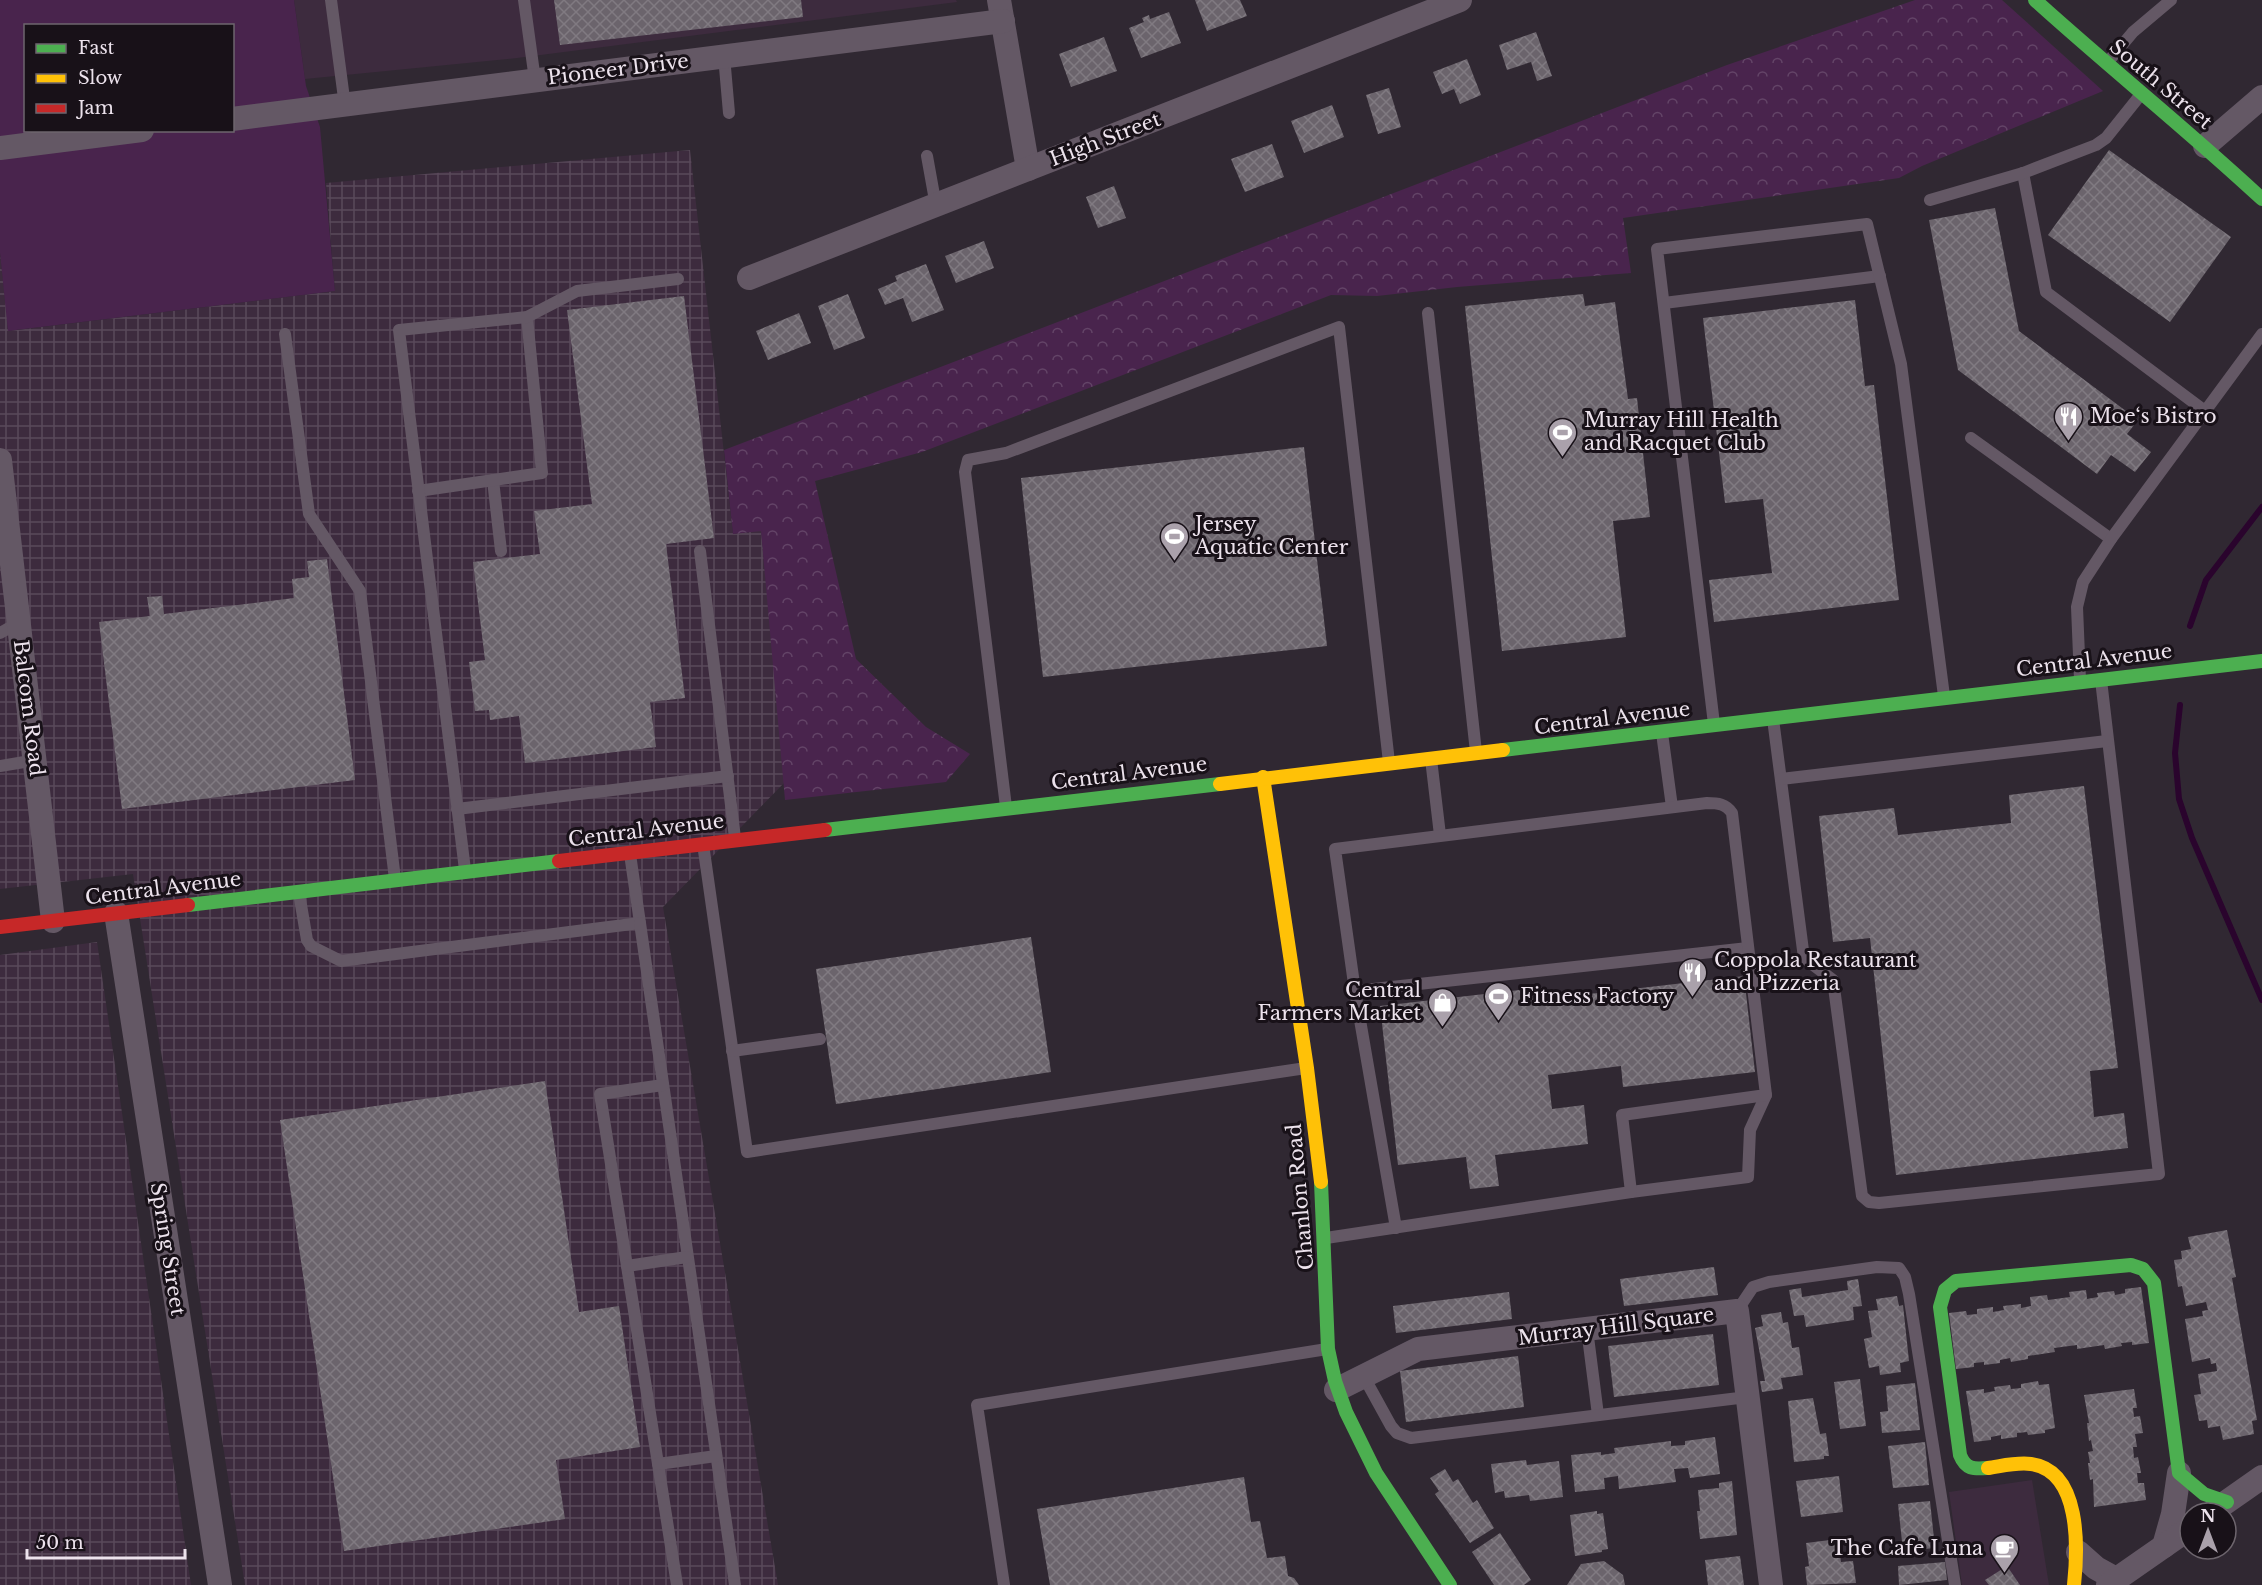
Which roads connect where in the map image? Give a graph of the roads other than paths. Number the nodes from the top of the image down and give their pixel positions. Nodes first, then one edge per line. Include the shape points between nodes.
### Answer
1 (331, 0) edge
2 (524, 0) edge
3 (1460, 0) edge
4 (2035, 0) edge
5 (2171, 0) edge
6 (1001, 10) edge
7 (723, 56) junction
8 (2106, 64) junction
9 (535, 80) junction
10 (2142, 93) junction
11 (2262, 98) edge
12 (345, 106) junction
13 (729, 113) dead end
14 (234, 119) edge
15 (126, 132) edge
16 (2205, 146) junction
17 (0, 148) edge
18 (927, 156) dead end
19 (1028, 169) junction
20 (2023, 173) junction
21 (1930, 200) dead end
22 (2262, 200) edge
23 (936, 206) junction
24 (1880, 276) junction
25 (749, 278) dead end
26 (678, 279) dead end
27 (1664, 303) junction
28 (1428, 313) dead end
29 (527, 317) junction
30 (285, 334) dead end
31 (2262, 334) edge
32 (2205, 411) junction
33 (1971, 438) dead end
34 (0, 460) edge
35 (493, 480) junction
36 (418, 491) junction
37 (2111, 538) junction
38 (501, 551) dead end
39 (700, 551) dead end
40 (9, 628) edge
41 (2262, 661) edge
42 (2101, 679) junction
43 (2080, 682) junction
44 (1944, 697) junction
45 (1773, 719) junction
46 (1715, 726) junction
47 (1662, 732) junction
48 (2107, 741) junction
49 (1476, 753) junction
50 (1431, 758) junction
51 (36, 760) junction
52 (1389, 763) junction
53 (0, 766) edge
54 (728, 777) junction
55 (1263, 777) junction
56 (1781, 779) junction
57 (1006, 807) junction
58 (1672, 807) junction
59 (457, 809) junction
60 (1440, 835) junction
61 (735, 839) junction
62 (702, 843) junction
63 (630, 852) junction
64 (465, 872) junction
65 (396, 880) junction
66 (299, 892) junction
67 (116, 913) junction
68 (53, 921) junction
69 (640, 923) junction
70 (0, 927) edge
71 (1748, 948) junction
72 (1354, 991) junction
73 (820, 1039) dead end
74 (732, 1051) junction
75 (1306, 1068) junction
76 (663, 1085) junction
77 (1766, 1095) junction
78 (1631, 1192) junction
79 (1396, 1228) junction
80 (1325, 1238) junction
81 (687, 1257) junction
82 (627, 1266) junction
83 (1737, 1311) junction
84 (1587, 1329) junction
85 (1328, 1349) junction
86 (1364, 1377) junction
87 (1336, 1390) junction
88 (1747, 1397) junction
89 (1598, 1415) junction
90 (716, 1456) junction
91 (658, 1464) junction
92 (2179, 1473) junction
93 (2262, 1477) edge
94 (2212, 1501) edge
95 (2228, 1501) edge
96 (2178, 1536) edge
97 (2164, 1546) junction
98 (2078, 1552) junction
99 (2112, 1582) edge
100 (220, 1585) edge
101 (677, 1585) edge
102 (735, 1585) edge
103 (1004, 1585) edge
104 (1450, 1585) edge
105 (1771, 1585) edge
106 (1955, 1585) edge
107 (2074, 1585) edge

1 - 12 lane
2 - 9 lane
3 - 19 street, High Street
4 - 8 street, South Street
5 - 8 lane via 2133,32
6 - 7 street, Pioneer Drive
6 - 19 street
7 - 9 street, Pioneer Drive
7 - 13 lane
8 - 10 street, South Street
9 - 12 street, Pioneer Drive
10 - 16 street, South Street
10 - 20 lane via 2096,145
11 - 16 street
12 - 14 street, Pioneer Drive
15 - 17 street
16 - 22 street, South Street
18 - 23 lane
19 - 23 street, High Street
20 - 21 lane
20 - 32 lane via 2046,292
23 - 25 street, High Street
24 - 27 lane
24 - 27 lane via 1867,224 1657,249
24 - 44 lane via 1900,364
26 - 29 lane via 577,291
27 - 46 lane
28 - 49 lane
29 - 35 lane via 542,473
29 - 36 lane via 399,330
30 - 65 lane via 309,514 360,591
31 - 32 lane
32 - 37 lane
33 - 37 lane
34 - 40 street, Balcom Road
35 - 36 lane
35 - 38 lane
36 - 59 lane
37 - 43 lane via 2079,593
39 - 54 lane
40 - 51 street, Balcom Road
41 - 42 street, Central Avenue
42 - 43 street, Central Avenue
42 - 48 lane
43 - 44 street, Central Avenue
44 - 45 street, Central Avenue
45 - 46 street, Central Avenue
45 - 56 lane
46 - 47 street, Central Avenue
47 - 49 street, Central Avenue
47 - 58 lane
48 - 56 lane
48 - 56 lane via 2159,1174 1879,1203 1862,1196 1833,980 1804,958
49 - 50 street, Central Avenue
50 - 52 street, Central Avenue
50 - 60 lane
51 - 53 lane
51 - 68 street, Balcom Road
52 - 55 street, Central Avenue
52 - 57 lane via 1339,327 1006,453 968,460 964,472
54 - 59 lane
54 - 61 lane
55 - 57 street, Central Avenue
55 - 75 street, Chanlon Road
57 - 61 street, Central Avenue
58 - 60 lane
58 - 71 lane via 1719,803 1732,813
59 - 64 lane
60 - 72 lane via 1335,849
61 - 62 street, Central Avenue
62 - 63 street, Central Avenue
62 - 74 lane
63 - 64 street, Central Avenue
63 - 69 lane
64 - 65 street, Central Avenue
65 - 66 street, Central Avenue
66 - 67 street, Central Avenue
66 - 69 lane via 307,940 311,946 341,961
67 - 68 street, Central Avenue
67 - 100 street, Spring Street
68 - 70 street, Central Avenue
69 - 76 lane
71 - 72 lane
71 - 77 lane
72 - 79 lane
73 - 74 lane
74 - 75 lane via 747,1152
75 - 80 street, Chanlon Road
76 - 81 lane
76 - 82 lane via 600,1094
77 - 78 lane via 1750,1130 1748,1177
77 - 78 lane via 1622,1114
78 - 79 lane
79 - 80 lane
80 - 85 street, Chanlon Road
81 - 82 lane
81 - 90 lane
82 - 91 lane
83 - 84 street, Murray Hill Square
83 - 88 street, Murray Hill Square
83 - 106 lane via 1753,1287 1769,1282 1899,1268 1909,1294
84 - 86 street, Murray Hill Square via 1418,1349
84 - 89 lane
85 - 87 street, Chanlon Road
85 - 103 lane via 977,1405
86 - 87 street, Murray Hill Square
86 - 89 lane via 1391,1426 1404,1437
87 - 104 street, Chanlon Road via 1366,1455
88 - 89 lane
88 - 105 street, Murray Hill Square
90 - 91 lane
90 - 102 lane
91 - 101 lane
92 - 94 street
92 - 97 street
92 - 98 street via 2154,1282 2143,1268 2126,1264 1956,1281 1950,1285 1941,1307 1964,1464 1974,1468 2023,1463 2045,1468 2064,1487 2070,1501
93 - 95 street
96 - 97 street
97 - 99 street
98 - 99 street
98 - 107 street

